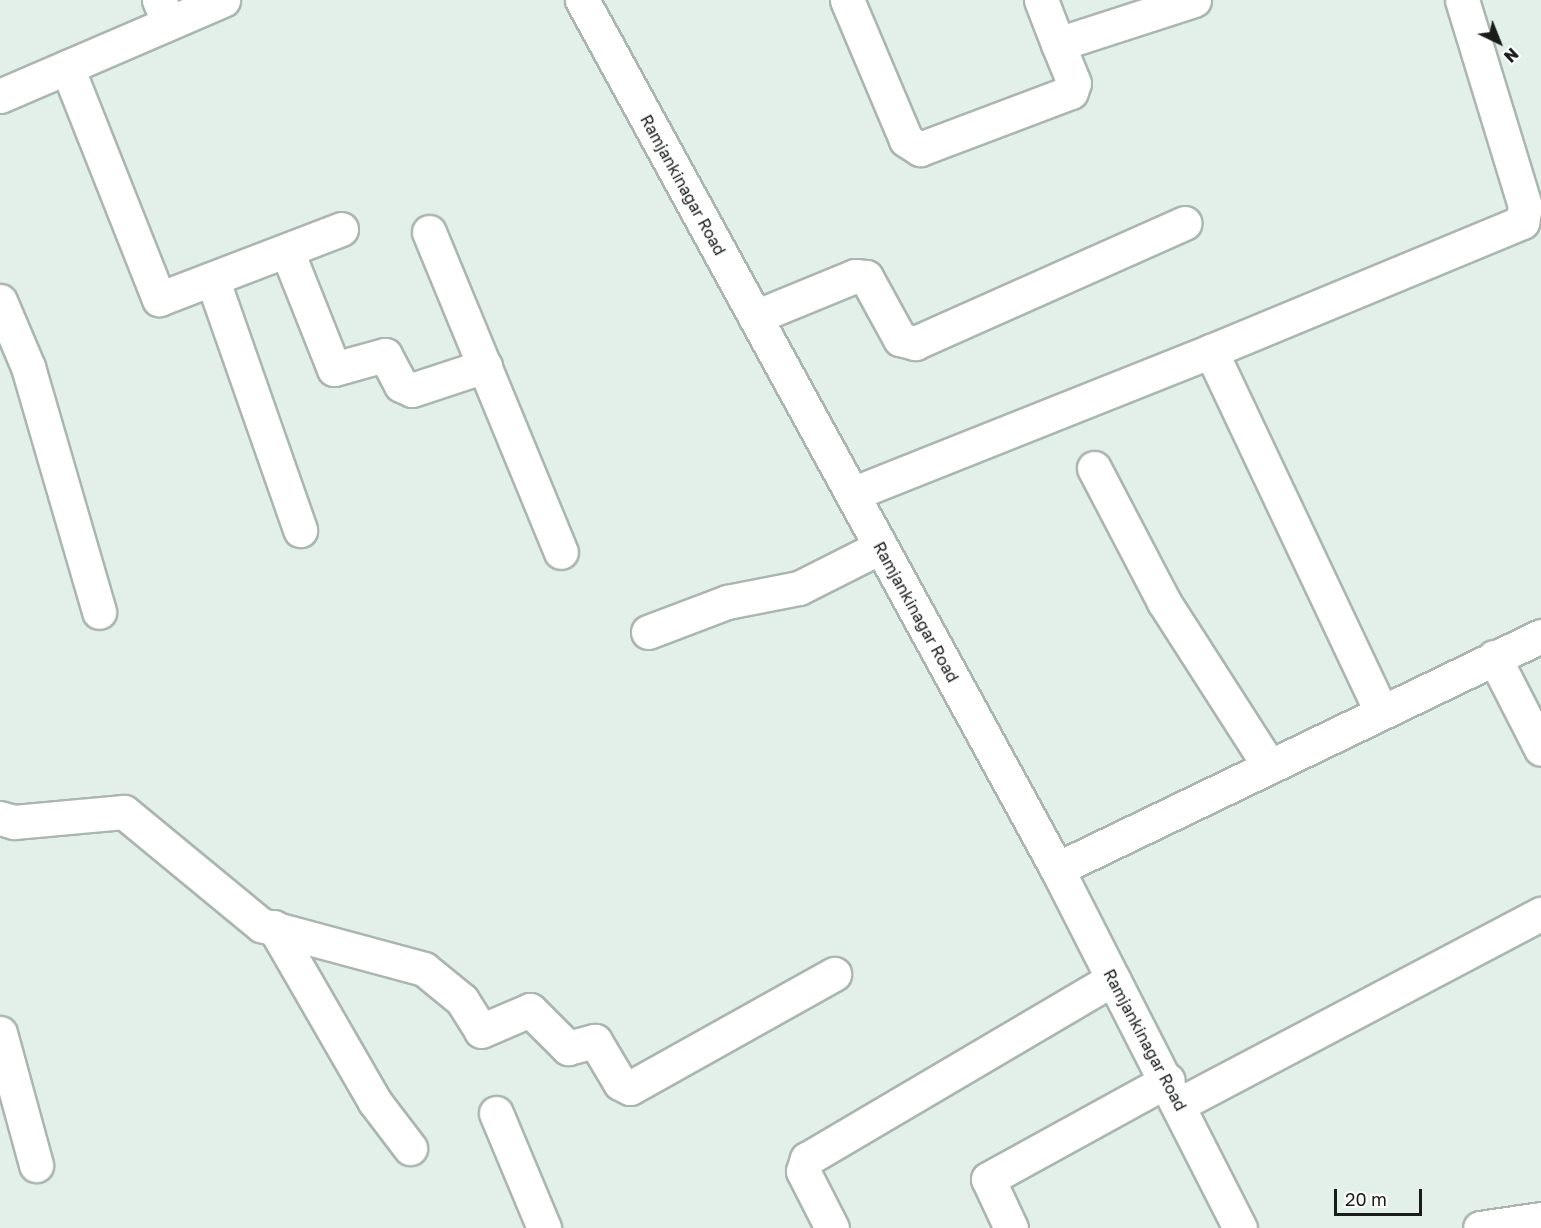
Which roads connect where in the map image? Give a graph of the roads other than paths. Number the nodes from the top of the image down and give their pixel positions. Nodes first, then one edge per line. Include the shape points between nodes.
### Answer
1 (223, 0) edge
2 (582, 0) edge
3 (846, 0) edge
4 (1041, 0) edge
5 (1194, 0) edge
6 (1462, 0) edge
7 (164, 11) edge
8 (1058, 44) junction
9 (67, 67) junction
10 (0, 96) edge
11 (1184, 223) dead end
12 (341, 229) dead end
13 (429, 232) dead end
14 (287, 251) junction
15 (213, 281) junction
16 (0, 301) edge
17 (755, 317) junction
18 (1211, 351) junction
19 (485, 366) junction
20 (1094, 468) dead end
21 (852, 494) junction
22 (300, 530) dead end
23 (880, 547) junction
24 (561, 552) dead end
25 (99, 612) dead end
26 (648, 632) dead end
27 (1541, 636) edge
28 (1494, 657) junction
29 (1380, 709) junction
30 (1541, 749) edge
31 (1268, 764) junction
32 (0, 818) edge
33 (1057, 869) junction
34 (1541, 914) edge
35 (274, 927) junction
36 (834, 974) dead end
37 (1113, 979) junction
38 (0, 1033) edge
39 (1174, 1092) junction
40 (496, 1113) dead end
41 (410, 1148) dead end
42 (36, 1165) dead end
43 (1541, 1218) edge
44 (544, 1228) edge
45 (832, 1228) edge
46 (1011, 1228) edge
47 (1240, 1228) edge
48 (1480, 1228) edge

1 - 7 street
2 - 17 street, Ramjankinagar Road
3 - 8 street via 906,140 920,149 1071,92 1074,83
4 - 8 street
5 - 8 street
6 - 18 street via 1525,206 1522,222
7 - 9 street
9 - 10 street
9 - 15 street via 159,299
11 - 17 street via 915,343 900,339 866,277 855,276
12 - 14 street
13 - 19 street
14 - 15 street
14 - 19 street via 334,369 385,355 401,385 412,390
15 - 22 street
16 - 25 street via 28,367
17 - 21 street, Ramjankinagar Road
18 - 21 street
18 - 29 street
19 - 24 street
20 - 31 street via 1164,602
21 - 23 street, Ramjankinagar Road
23 - 26 street via 800,588 727,602
23 - 33 street, Ramjankinagar Road
27 - 28 street
28 - 29 street
28 - 30 street
29 - 31 street
31 - 33 street
32 - 35 street via 14,822 124,812 261,925
33 - 37 street, Ramjankinagar Road
34 - 39 street
35 - 36 street via 423,969 462,1000 481,1032 530,1010 568,1048 595,1041 620,1083 630,1088
35 - 41 street via 375,1102
37 - 39 street, Ramjankinagar Road
37 - 45 street via 807,1159 803,1171
38 - 42 street
39 - 46 street via 988,1179
39 - 47 street, Ramjankinagar Road
40 - 44 street
43 - 48 street

